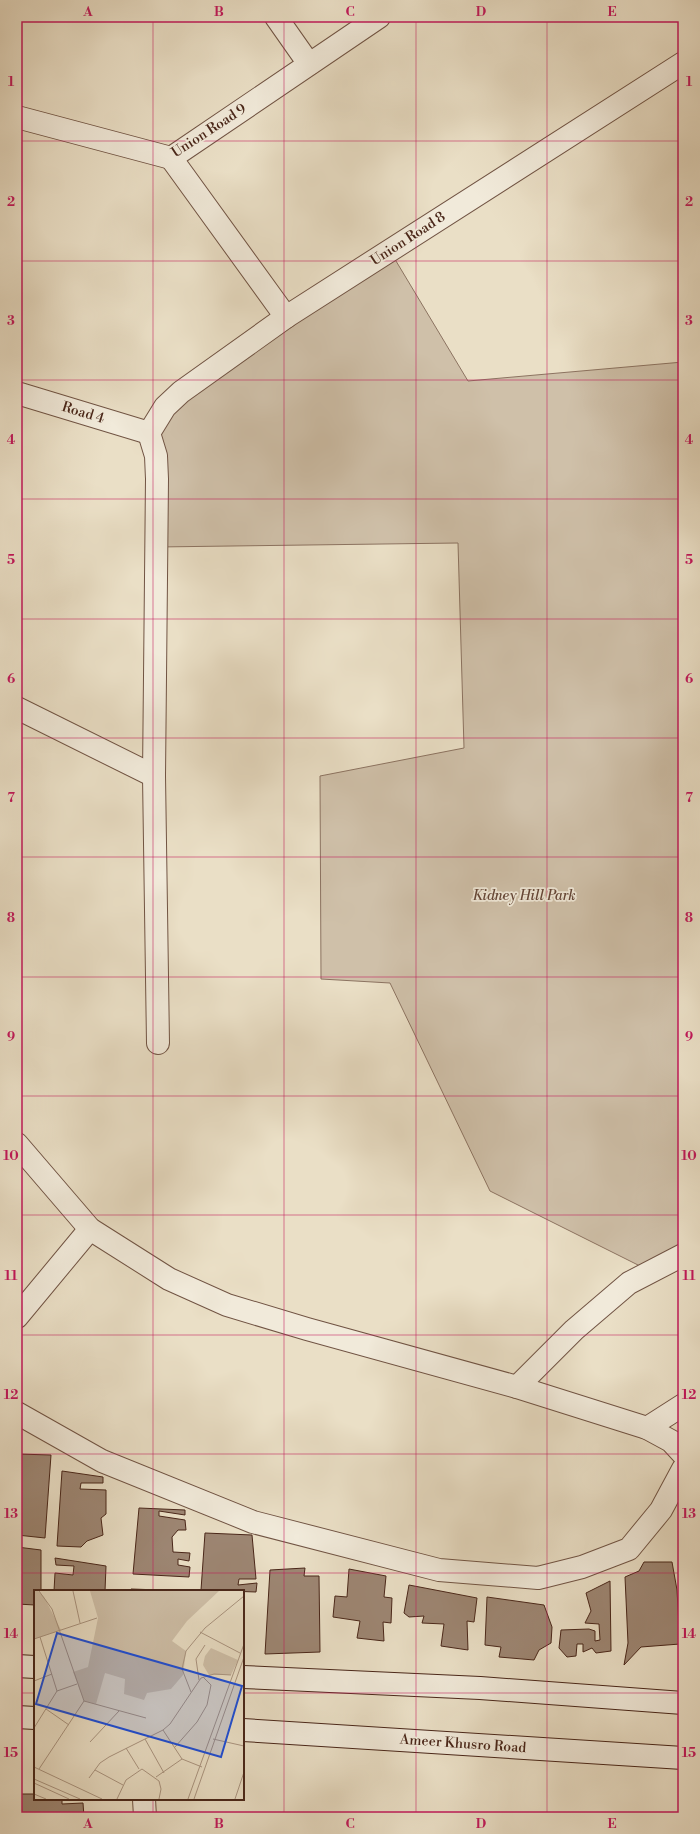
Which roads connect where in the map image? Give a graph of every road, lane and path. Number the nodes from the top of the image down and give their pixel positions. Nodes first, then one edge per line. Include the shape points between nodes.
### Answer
1 (276, 17) edge
2 (379, 17) edge
3 (309, 64) junction
4 (683, 64) edge
5 (17, 117) edge
6 (171, 158) junction
7 (286, 317) junction
8 (17, 393) edge
9 (149, 433) junction
10 (17, 708) edge
11 (154, 776) junction
12 (158, 1042) dead end
13 (17, 1144) edge
14 (90, 1229) junction
15 (683, 1255) edge
16 (17, 1317) edge
17 (517, 1387) junction
18 (683, 1405) edge
19 (17, 1413) edge
20 (647, 1428) junction
21 (683, 1454) edge
22 (683, 1469) edge
23 (17, 1666) edge
24 (34, 1667) edge
25 (244, 1677) edge
26 (683, 1703) edge
27 (17, 1717) edge
28 (34, 1718) edge
29 (244, 1730) edge
30 (683, 1758) edge
31 (144, 1800) edge
32 (145, 1817) edge

1 - 3 street
2 - 3 street, Union Road 9
3 - 6 street, Union Road 9
4 - 7 street, Union Road 8
5 - 6 street, Union Road 9
6 - 7 street
7 - 9 street, Union Road 8 via 181,392 165,407
8 - 9 street, Road 4
9 - 11 street via 156,456 157,479
10 - 11 street
11 - 12 street
13 - 14 street
14 - 16 street
14 - 17 street via 169,1279 227,1305
15 - 17 street via 629,1283 574,1330
17 - 20 street
18 - 20 street
19 - 22 street via 102,1461 253,1522 439,1570 538,1578 582,1567 629,1550 661,1510
20 - 21 street via 671,1441
23 - 24 street
25 - 26 street via 480,1688
27 - 28 street
29 - 30 street, Ameer Khusro Road
31 - 32 street

